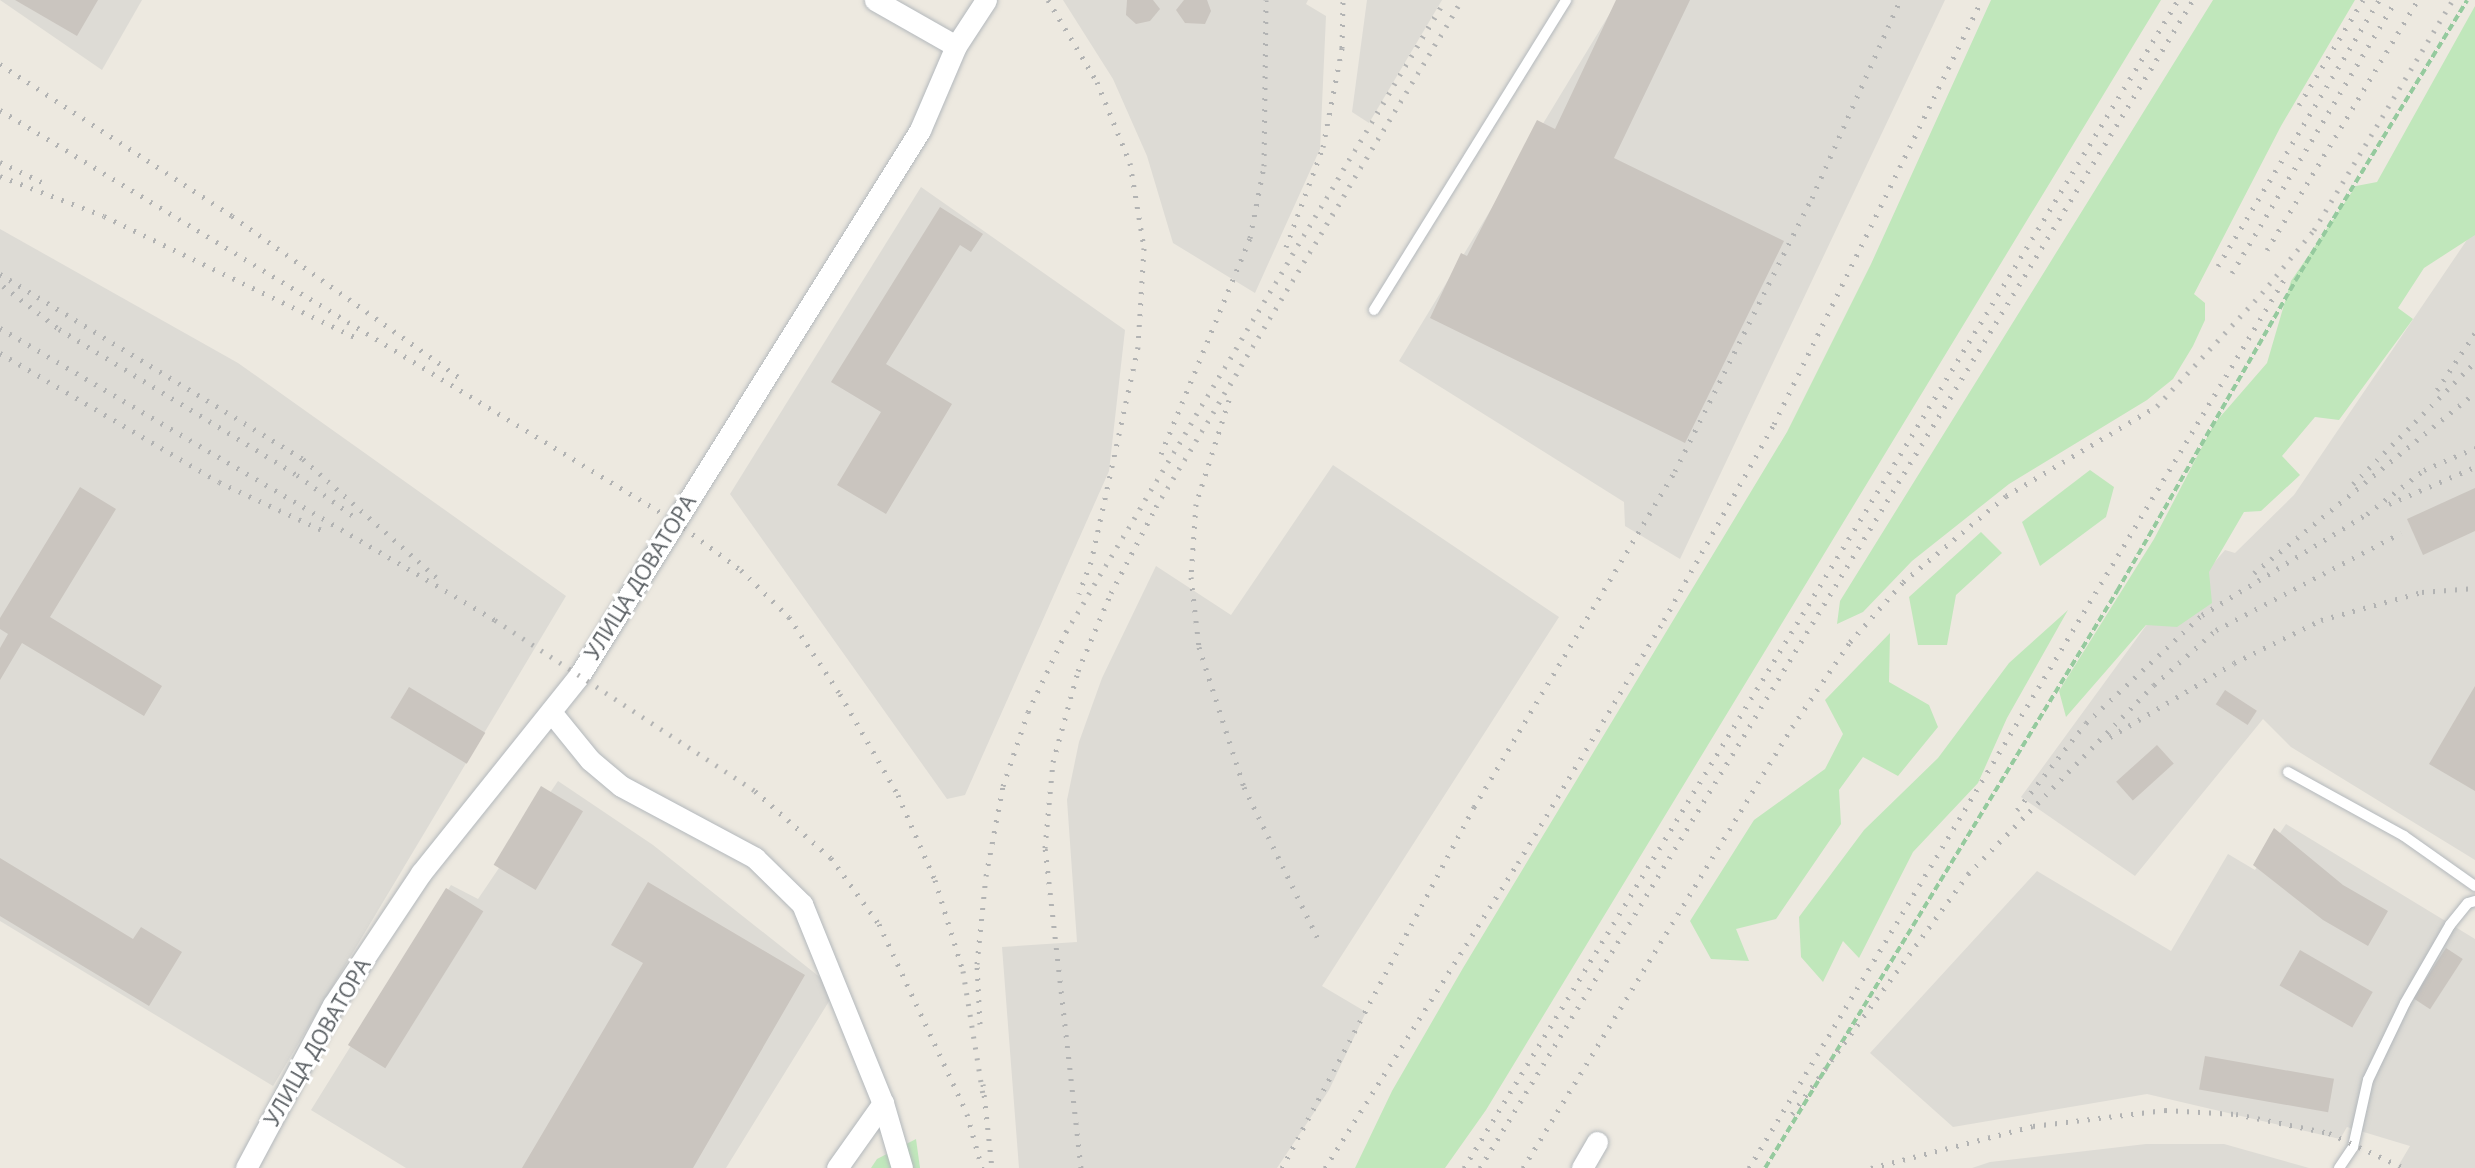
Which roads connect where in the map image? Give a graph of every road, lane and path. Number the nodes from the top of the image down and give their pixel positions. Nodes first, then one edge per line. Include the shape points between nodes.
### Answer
1 (875, 0) edge
2 (986, 0) edge
3 (1566, 0) edge
4 (2467, 0) edge
5 (956, 46) junction
6 (1374, 310) dead end
7 (551, 712) junction
8 (2288, 772) dead end
9 (2475, 886) edge
10 (2475, 901) edge
11 (883, 1103) junction
12 (1597, 1142) dead end
13 (246, 1168) edge
14 (837, 1168) edge
15 (902, 1168) edge
16 (1582, 1168) edge
17 (1765, 1168) edge
18 (2339, 1168) edge

1 - 5 street
2 - 5 street, УЛИЦА ДОВАТОРА
3 - 6 lane
4 - 17 path via 2295,281 2117,592
5 - 7 street, УЛИЦА ДОВАТОРА via 920,130 579,676
7 - 11 street via 590,760 621,786 755,858 802,904
7 - 13 street, УЛИЦА ДОВАТОРА via 421,873 333,1005
8 - 9 lane via 2404,835
10 - 18 lane via 2450,925 2405,1003 2368,1080 2353,1147
11 - 14 street
11 - 15 street
12 - 16 street

